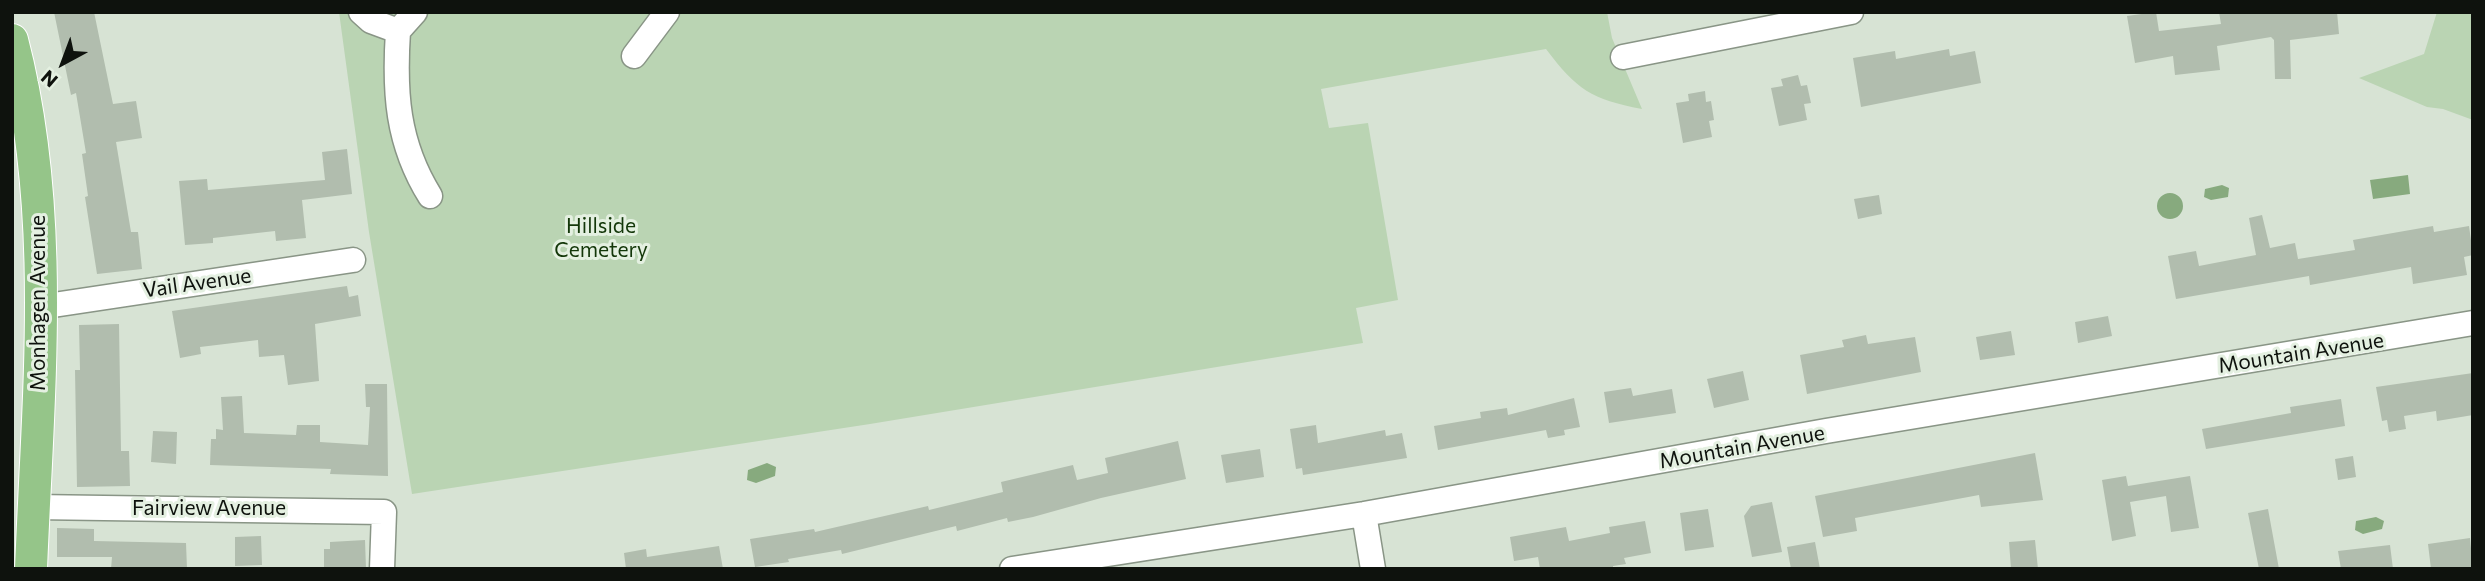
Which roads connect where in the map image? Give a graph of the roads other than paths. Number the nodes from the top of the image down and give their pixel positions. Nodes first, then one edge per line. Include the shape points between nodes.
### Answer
1 (361, 12) edge
2 (415, 12) edge
3 (667, 12) edge
4 (1851, 12) edge
5 (398, 30) junction
6 (12, 40) edge
7 (634, 56) dead end
8 (1623, 57) dead end
9 (430, 196) dead end
10 (353, 260) dead end
11 (40, 307) junction
12 (2473, 323) edge
13 (34, 507) junction
14 (1364, 514) junction
15 (31, 569) edge
16 (382, 569) edge
17 (1012, 569) edge
18 (1373, 569) edge

1 - 5 street via 371,21
2 - 5 street
3 - 7 street
4 - 8 street
5 - 9 street via 399,125 415,172
6 - 11 main road, Monhagen Avenue via 24,86 37,182
10 - 11 street, Vail Avenue
11 - 13 main road, Monhagen Avenue
12 - 14 street, Mountain Avenue
13 - 15 main road, Monhagen Avenue
13 - 16 street, Fairview Avenue via 384,512
14 - 17 street, Mountain Avenue
14 - 18 street

